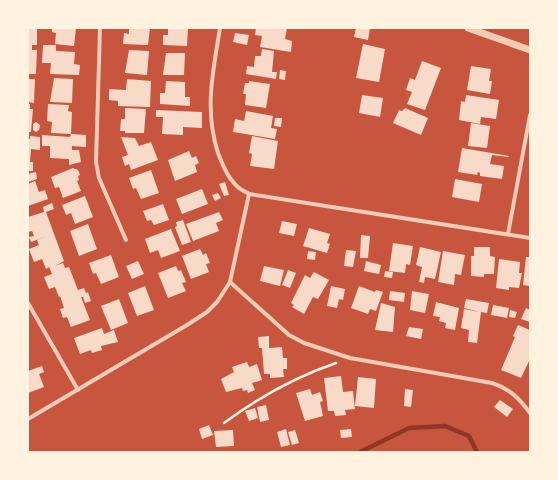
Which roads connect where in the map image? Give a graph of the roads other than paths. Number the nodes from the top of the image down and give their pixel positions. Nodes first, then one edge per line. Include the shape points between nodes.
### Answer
1 (100, 28) edge
2 (220, 28) edge
3 (468, 28) edge
4 (530, 50) edge
5 (530, 115) edge
6 (249, 194) junction
7 (508, 234) junction
8 (530, 238) edge
9 (126, 240) dead end
10 (230, 282) junction
11 (28, 303) edge
12 (78, 390) junction
13 (530, 413) edge
14 (28, 419) edge

1 - 9 street via 96,162 99,178
2 - 6 street via 210,84 212,134 228,176 234,184
3 - 4 street
5 - 7 street
6 - 7 street
6 - 10 street
7 - 8 street
10 - 12 street via 207,312
10 - 13 street via 289,335 304,343 350,358 506,387
11 - 12 street
12 - 14 street

